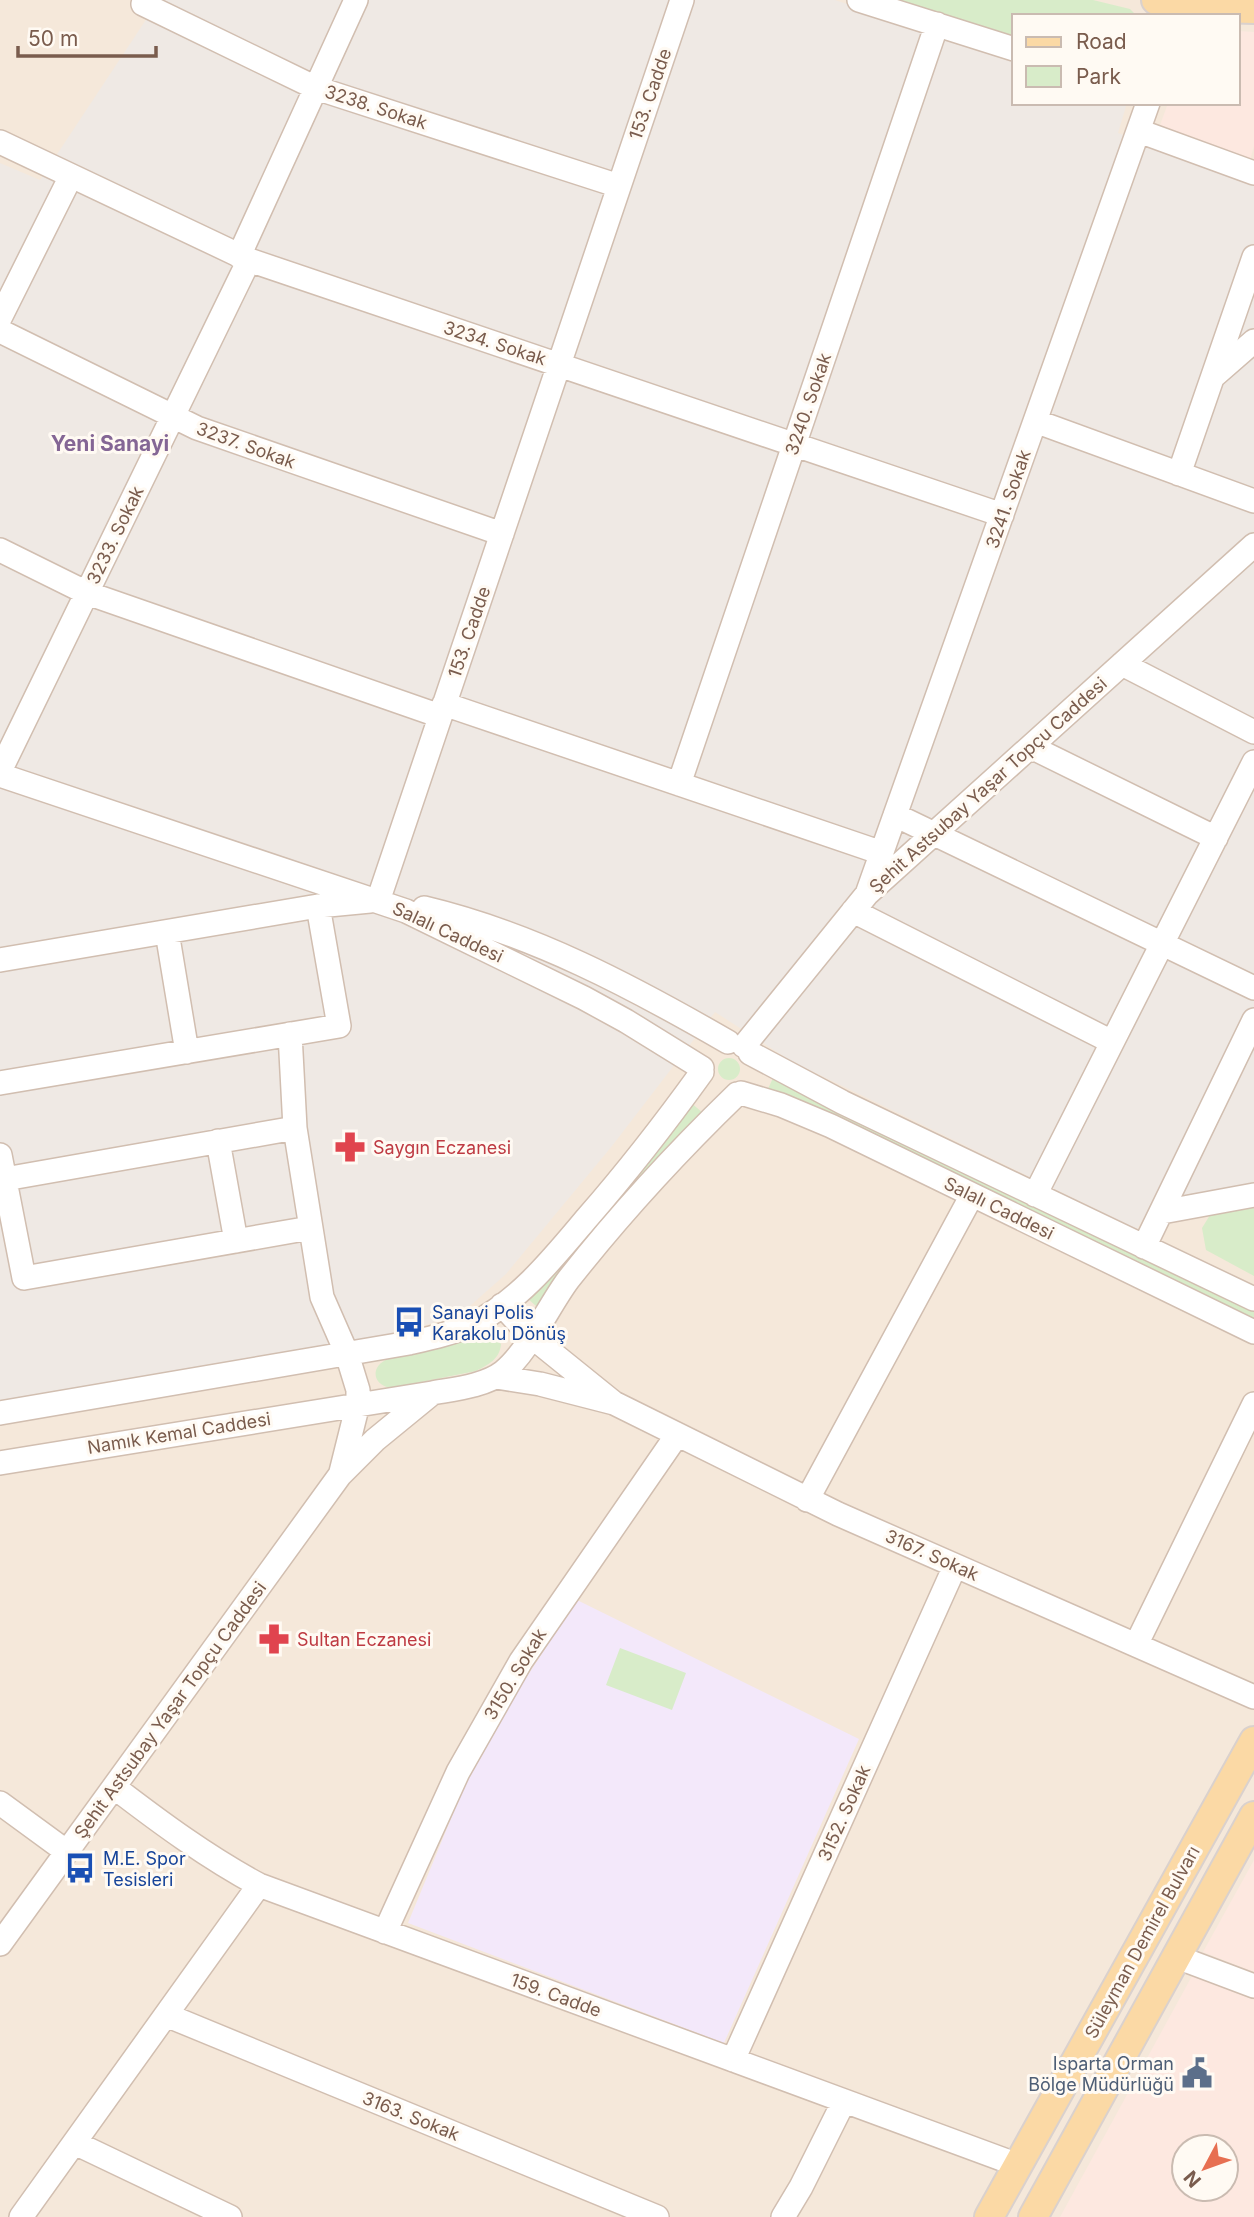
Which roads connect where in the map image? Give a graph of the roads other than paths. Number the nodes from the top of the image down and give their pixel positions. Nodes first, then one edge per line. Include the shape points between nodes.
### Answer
1 (356, 0) edge
2 (682, 0) edge
3 (859, 0) edge
4 (143, 4) dead end
5 (1160, 4) edge
6 (1190, 7) edge
7 (1254, 9) edge
8 (937, 24) junction
9 (1012, 48) edge
10 (316, 88) junction
11 (1147, 105) edge
12 (1139, 131) junction
13 (0, 142) edge
14 (1254, 173) edge
15 (71, 176) junction
16 (619, 186) junction
17 (1254, 257) edge
18 (244, 258) junction
19 (0, 318) edge
20 (0, 331) edge
21 (1254, 341) edge
22 (559, 364) junction
23 (1213, 377) junction
24 (173, 417) junction
25 (1035, 421) junction
26 (794, 444) junction
27 (1179, 474) junction
28 (1254, 501) edge
29 (1002, 515) junction
30 (502, 534) junction
31 (1254, 545) edge
32 (0, 551) edge
33 (87, 593) junction
34 (1122, 664) junction
35 (442, 710) junction
36 (1254, 732) edge
37 (1031, 747) junction
38 (1254, 762) edge
39 (0, 773) edge
40 (680, 784) junction
41 (895, 815) junction
42 (934, 834) junction
43 (1216, 838) junction
44 (882, 853) junction
45 (378, 901) junction
46 (860, 903) junction
47 (318, 906) junction
48 (167, 932) junction
49 (1162, 944) junction
50 (0, 960) edge
51 (1254, 988) edge
52 (1254, 1020) edge
53 (290, 1034) junction
54 (1112, 1042) junction
55 (741, 1047) junction
56 (187, 1052) junction
57 (702, 1070) junction
58 (0, 1083) edge
59 (739, 1093) junction
60 (295, 1128) junction
61 (218, 1141) junction
62 (2, 1170) edge
63 (972, 1195) junction
64 (1035, 1195) junction
65 (1254, 1195) edge
66 (1162, 1212) junction
67 (310, 1228) junction
68 (236, 1241) junction
69 (1144, 1247) junction
70 (1254, 1300) edge
71 (502, 1306) junction
72 (1254, 1332) edge
73 (531, 1336) junction
74 (346, 1354) junction
75 (496, 1377) junction
76 (432, 1393) junction
77 (358, 1404) junction
78 (614, 1404) junction
79 (1254, 1404) edge
80 (0, 1413) edge
81 (677, 1435) junction
82 (0, 1463) edge
83 (340, 1475) junction
84 (807, 1500) junction
85 (955, 1566) junction
86 (1136, 1645) junction
87 (1254, 1697) edge
88 (1254, 1741) edge
89 (114, 1787) junction
90 (0, 1803) edge
91 (1254, 1816) edge
92 (67, 1852) junction
93 (259, 1885) junction
94 (385, 1931) junction
95 (0, 1944) edge
96 (1177, 1957) junction
97 (1254, 1986) edge
98 (166, 2015) junction
99 (733, 2060) junction
100 (844, 2101) junction
101 (75, 2143) junction
102 (1018, 2165) junction
103 (21, 2217) edge
104 (230, 2217) edge
105 (657, 2217) edge
106 (783, 2217) edge
107 (989, 2217) edge
108 (1033, 2217) edge

1 - 10 street, 3233. Sokak
2 - 16 street, 153. Cadde
3 - 8 street
4 - 10 street, 3238. Sokak
5 - 6 main road
6 - 7 main road
8 - 9 street
8 - 26 street, 3240. Sokak
10 - 16 street, 3238. Sokak
10 - 18 street, 3233. Sokak
11 - 12 street, 3241. Sokak
12 - 14 street
12 - 25 street, 3241. Sokak
13 - 15 street, 3234. Sokak
15 - 18 street, 3234. Sokak
15 - 19 street
16 - 22 street, 153. Cadde
17 - 23 street
18 - 22 street, 3234. Sokak
18 - 24 street, 3233. Sokak
20 - 24 street, 3237. Sokak
21 - 23 street
22 - 26 street, 3234. Sokak
22 - 30 street, 153. Cadde
23 - 27 street
24 - 30 street, 3237. Sokak via 226,440
24 - 33 street, 3233. Sokak
25 - 27 street
25 - 29 street, 3241. Sokak
26 - 29 street, 3234. Sokak
26 - 40 street, 3240. Sokak
27 - 28 street
29 - 41 street, 3241. Sokak
30 - 35 street, 153. Cadde
31 - 34 street, Şehit Astsubay Yaşar Topçu Caddesi
32 - 33 street
33 - 35 street
33 - 39 street, 3233. Sokak
34 - 36 street
34 - 37 street, Şehit Astsubay Yaşar Topçu Caddesi
35 - 40 street
35 - 45 street, 153. Cadde
37 - 42 street, Şehit Astsubay Yaşar Topçu Caddesi
37 - 43 street
38 - 43 street
39 - 45 street
40 - 44 street
41 - 42 street
41 - 44 street, 3241. Sokak
42 - 46 street, Şehit Astsubay Yaşar Topçu Caddesi
42 - 49 street
43 - 49 street
44 - 46 street, 3241. Sokak
45 - 47 street
45 - 55 street, Salalı Caddesi via 425,908 508,932 604,974
45 - 57 street, Salalı Caddesi via 584,998
46 - 54 street
46 - 55 street, Şehit Astsubay Yaşar Topçu Caddesi
47 - 48 street
47 - 53 street via 339,1026
48 - 50 street
48 - 56 street
49 - 51 street
49 - 54 street
52 - 66 street
53 - 56 street
53 - 60 street, Şehit Astsubay Yaşar Topçu Caddesi
54 - 64 street
55 - 57 street via 712,1048
55 - 59 street via 756,1070 754,1079
55 - 64 street, Salalı Caddesi via 842,1102
56 - 58 street
57 - 59 street via 715,1091
57 - 71 street via 638,1159 553,1258
59 - 63 street, Salalı Caddesi via 821,1122
59 - 73 street, Şehit Astsubay Yaşar Topçu Caddesi via 608,1232 562,1288
60 - 61 street
60 - 67 street, Şehit Astsubay Yaşar Topçu Caddesi
61 - 62 street
61 - 68 street
62 - 68 street via 23,1278
63 - 72 street, Salalı Caddesi
63 - 84 street
64 - 69 street, Salalı Caddesi
65 - 66 street
66 - 69 street
67 - 68 street
67 - 74 street, Şehit Astsubay Yaşar Topçu Caddesi via 322,1297
69 - 70 street, Salalı Caddesi
71 - 73 street, 3167. Sokak
71 - 74 street via 458,1330
73 - 75 street, Şehit Astsubay Yaşar Topçu Caddesi
73 - 78 street, 3167. Sokak
74 - 77 street, Şehit Astsubay Yaşar Topçu Caddesi
74 - 80 street
75 - 76 street, Şehit Astsubay Yaşar Topçu Caddesi
75 - 78 street, 3167. Sokak via 569,1390
76 - 77 street, Şehit Astsubay Yaşar Topçu Caddesi
76 - 83 street, Şehit Astsubay Yaşar Topçu Caddesi
77 - 82 street, Namık Kemal Caddesi
77 - 83 street, Şehit Astsubay Yaşar Topçu Caddesi
78 - 81 street, 3167. Sokak
79 - 86 street
81 - 84 street, 3167. Sokak
81 - 94 street, 3150. Sokak via 521,1661 458,1772
83 - 89 street, Şehit Astsubay Yaşar Topçu Caddesi
84 - 85 street, 3167. Sokak
85 - 86 street, 3167. Sokak
85 - 99 street, 3152. Sokak
86 - 87 street, 3167. Sokak
88 - 102 main road, Süleyman Demirel Bulvarı
89 - 92 street, Şehit Astsubay Yaşar Topçu Caddesi
89 - 93 street, 159. Cadde via 187,1843
90 - 92 street
91 - 96 main road
92 - 95 street, Şehit Astsubay Yaşar Topçu Caddesi
93 - 94 street, 159. Cadde
93 - 98 street
94 - 99 street, 159. Cadde
96 - 97 street
96 - 108 main road
98 - 101 street
98 - 105 street, 3163. Sokak
99 - 100 street, 159. Cadde
100 - 102 street, 159. Cadde
100 - 106 street
101 - 103 street
101 - 104 street
102 - 107 main road, Süleyman Demirel Bulvarı

